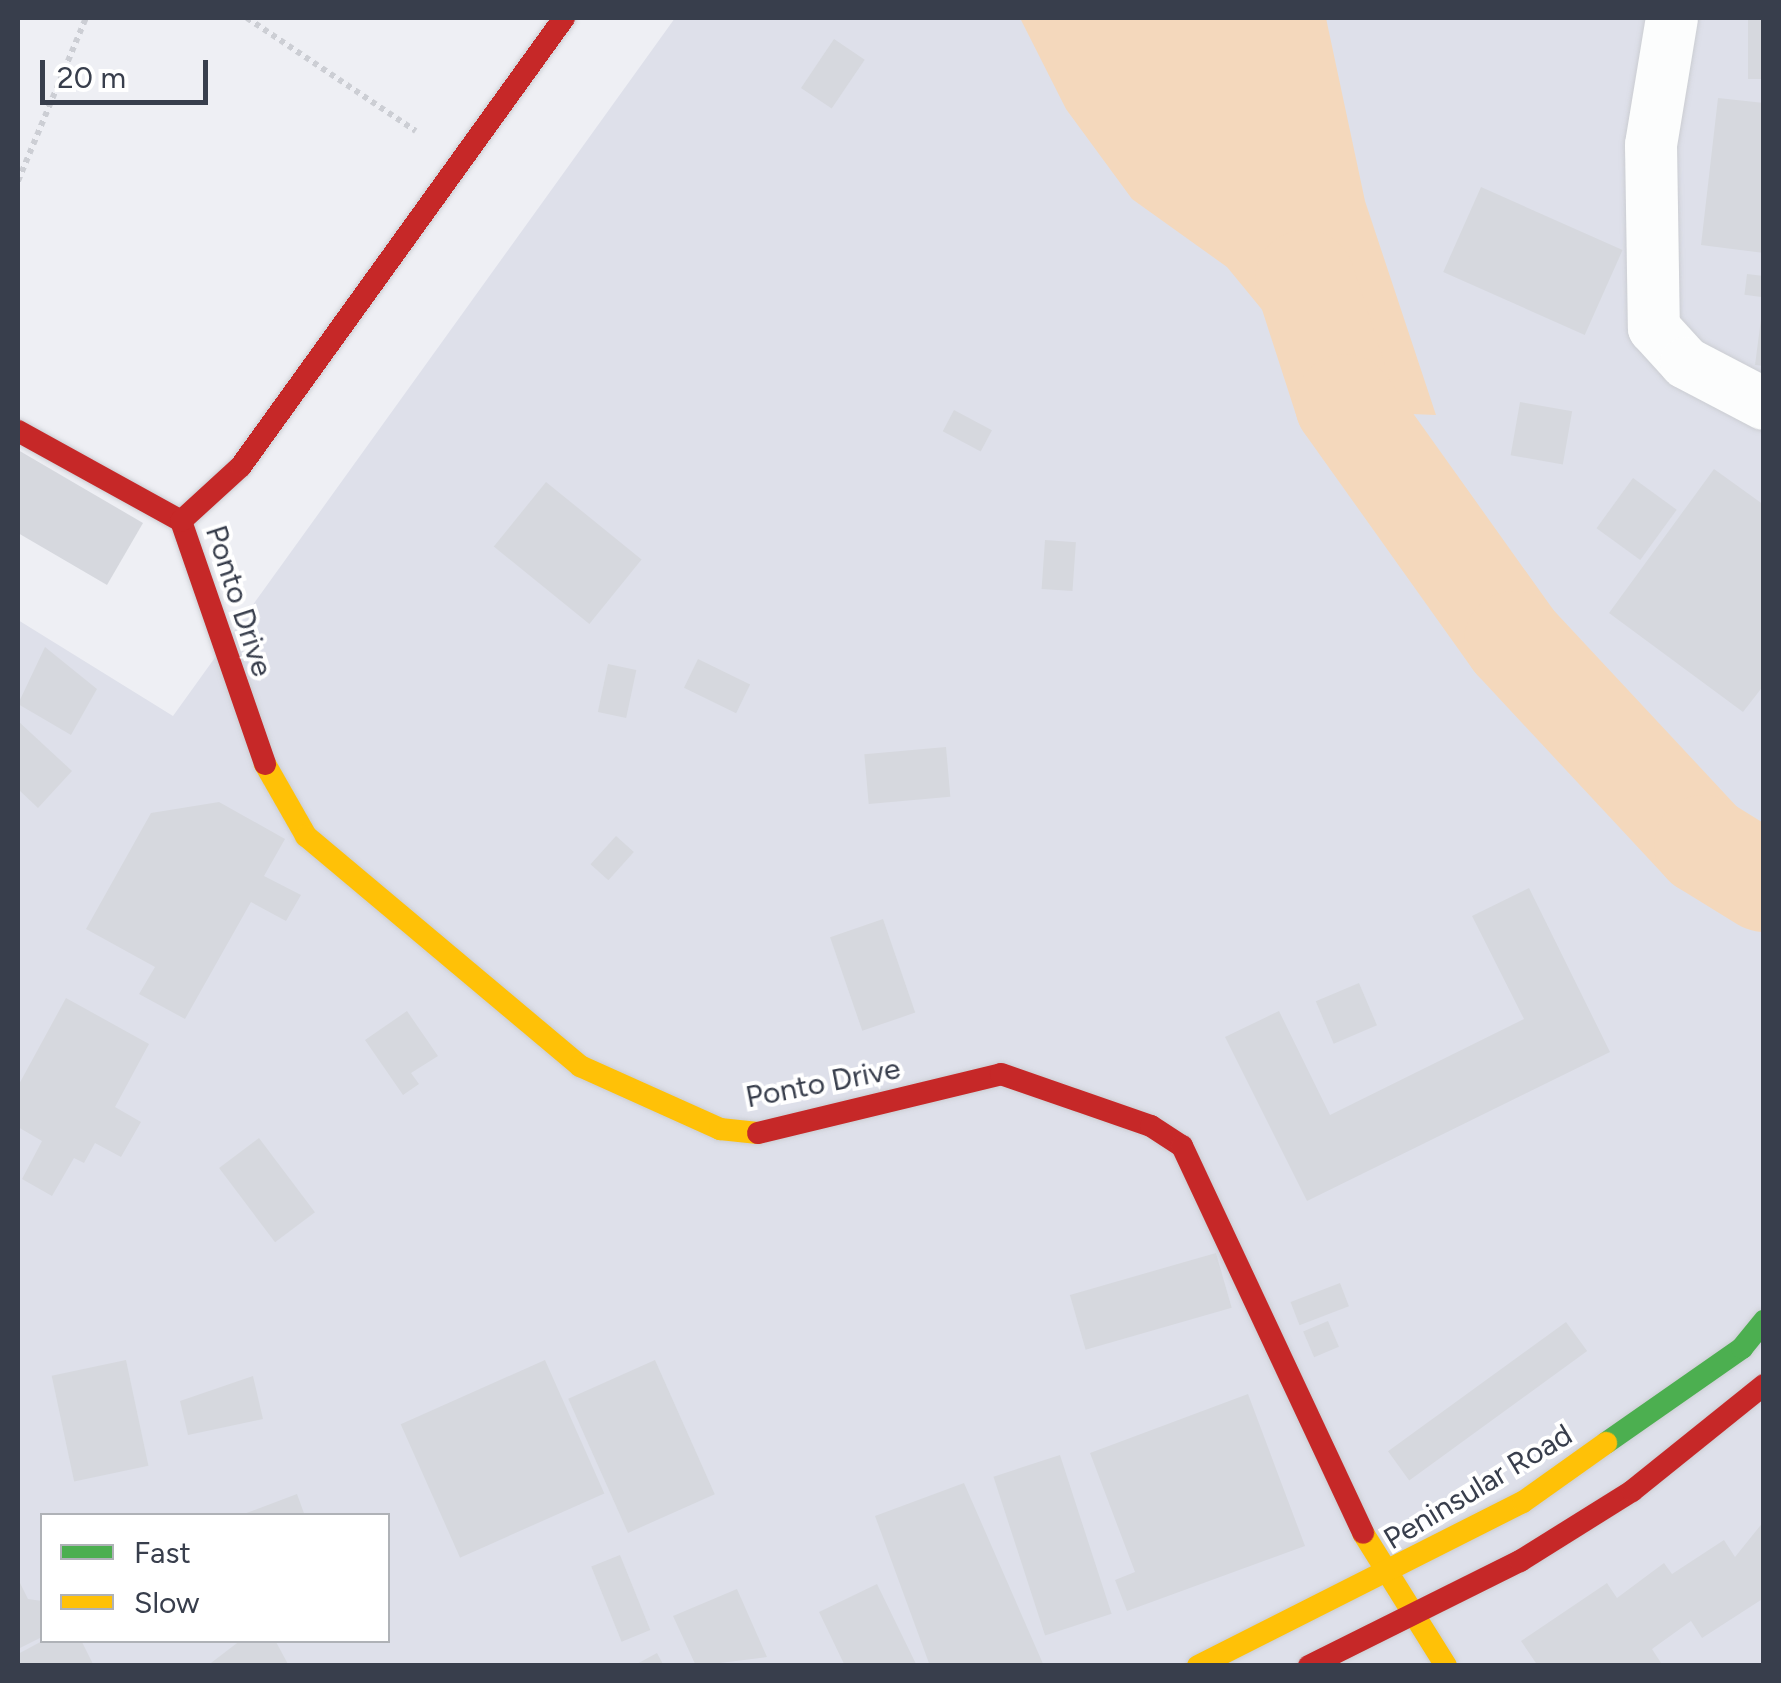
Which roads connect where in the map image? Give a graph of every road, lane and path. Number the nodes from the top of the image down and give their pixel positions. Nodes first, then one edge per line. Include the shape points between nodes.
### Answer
1 (86, 18) edge
2 (247, 18) edge
3 (564, 18) edge
4 (1672, 18) edge
5 (458, 160) junction
6 (18, 181) edge
7 (1764, 404) edge
8 (18, 430) edge
9 (181, 521) junction
10 (1764, 1321) edge
11 (1764, 1385) edge
12 (1384, 1580) junction
13 (1410, 1620) junction
14 (1198, 1666) edge
15 (1309, 1666) edge
16 (1446, 1666) edge

1 - 6 path
2 - 5 path
3 - 5 street
4 - 7 street via 1651,145 1654,328 1686,363
5 - 9 street via 240,466
8 - 9 street, Ponto Drive
9 - 12 street, Ponto Drive via 274,789 306,836 580,1066 720,1128 758,1133 1001,1074 1152,1126 1182,1146
10 - 12 street, Peninsular Road via 1742,1348 1523,1502
11 - 13 street via 1632,1491
12 - 13 street, Ponto Drive
12 - 14 street, Peninsular Road
13 - 15 street
13 - 16 street, Ponto Drive

